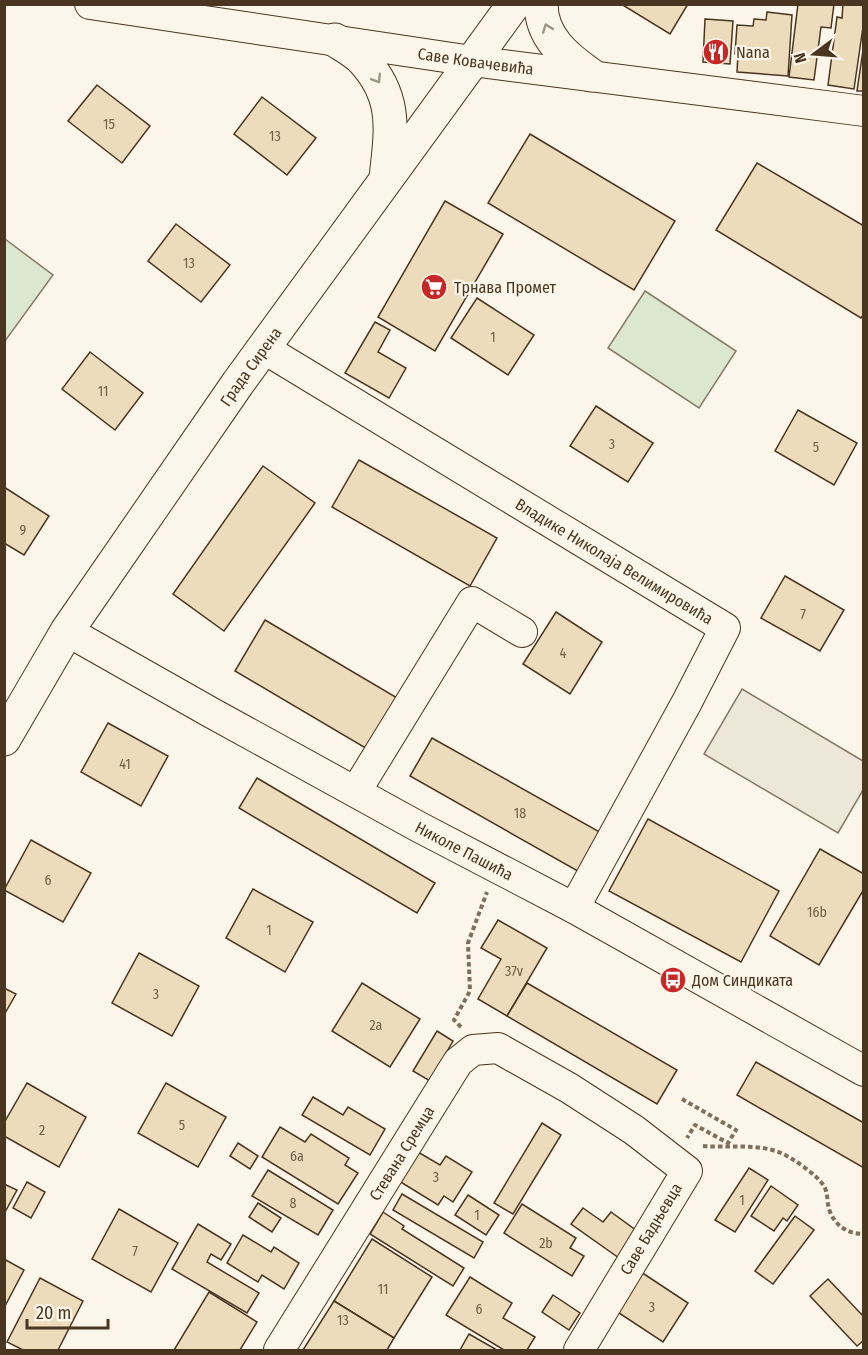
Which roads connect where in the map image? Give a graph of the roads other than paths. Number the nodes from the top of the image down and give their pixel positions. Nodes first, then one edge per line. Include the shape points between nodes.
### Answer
1 (90, 4) edge
2 (514, 4) edge
3 (541, 4) edge
4 (120, 7) edge
5 (335, 40) junction
6 (472, 61) junction
7 (591, 75) junction
8 (864, 111) edge
9 (385, 180) junction
10 (263, 348) junction
11 (67, 631) junction
12 (522, 632) dead end
13 (4, 739) edge
14 (356, 791) junction
15 (574, 908) junction
16 (864, 1071) edge
17 (568, 1088) joint
18 (279, 1350) edge
19 (579, 1350) edge

1 - 4 street, Саве Ковачевића
2 - 6 main road, Града Сирена
7 -> 3 main road via 567,58 549,36
4 - 5 street, Саве Ковачевића
5 - 6 street, Саве Ковачевића
5 -> 9 main road via 360,57 385,93 390,112
6 - 7 street, Саве Ковачевића
6 - 9 main road, Града Сирена
7 - 8 street, Саве Ковачевића
9 - 10 main road, Града Сирена
10 - 11 main road, Града Сирена
10 - 15 street, Владике Николаја Велимировића via 725,628
11 - 13 main road, Града Сирена
11 - 14 street, Николе Пашића
12 - 14 street via 472,602
14 - 15 street, Николе Пашића
15 - 16 street, Николе Пашића
17 - 18 street, Стевана Сремца via 498,1048 473,1050 458,1062
17 - 19 street, Саве Бадњевца via 687,1170

